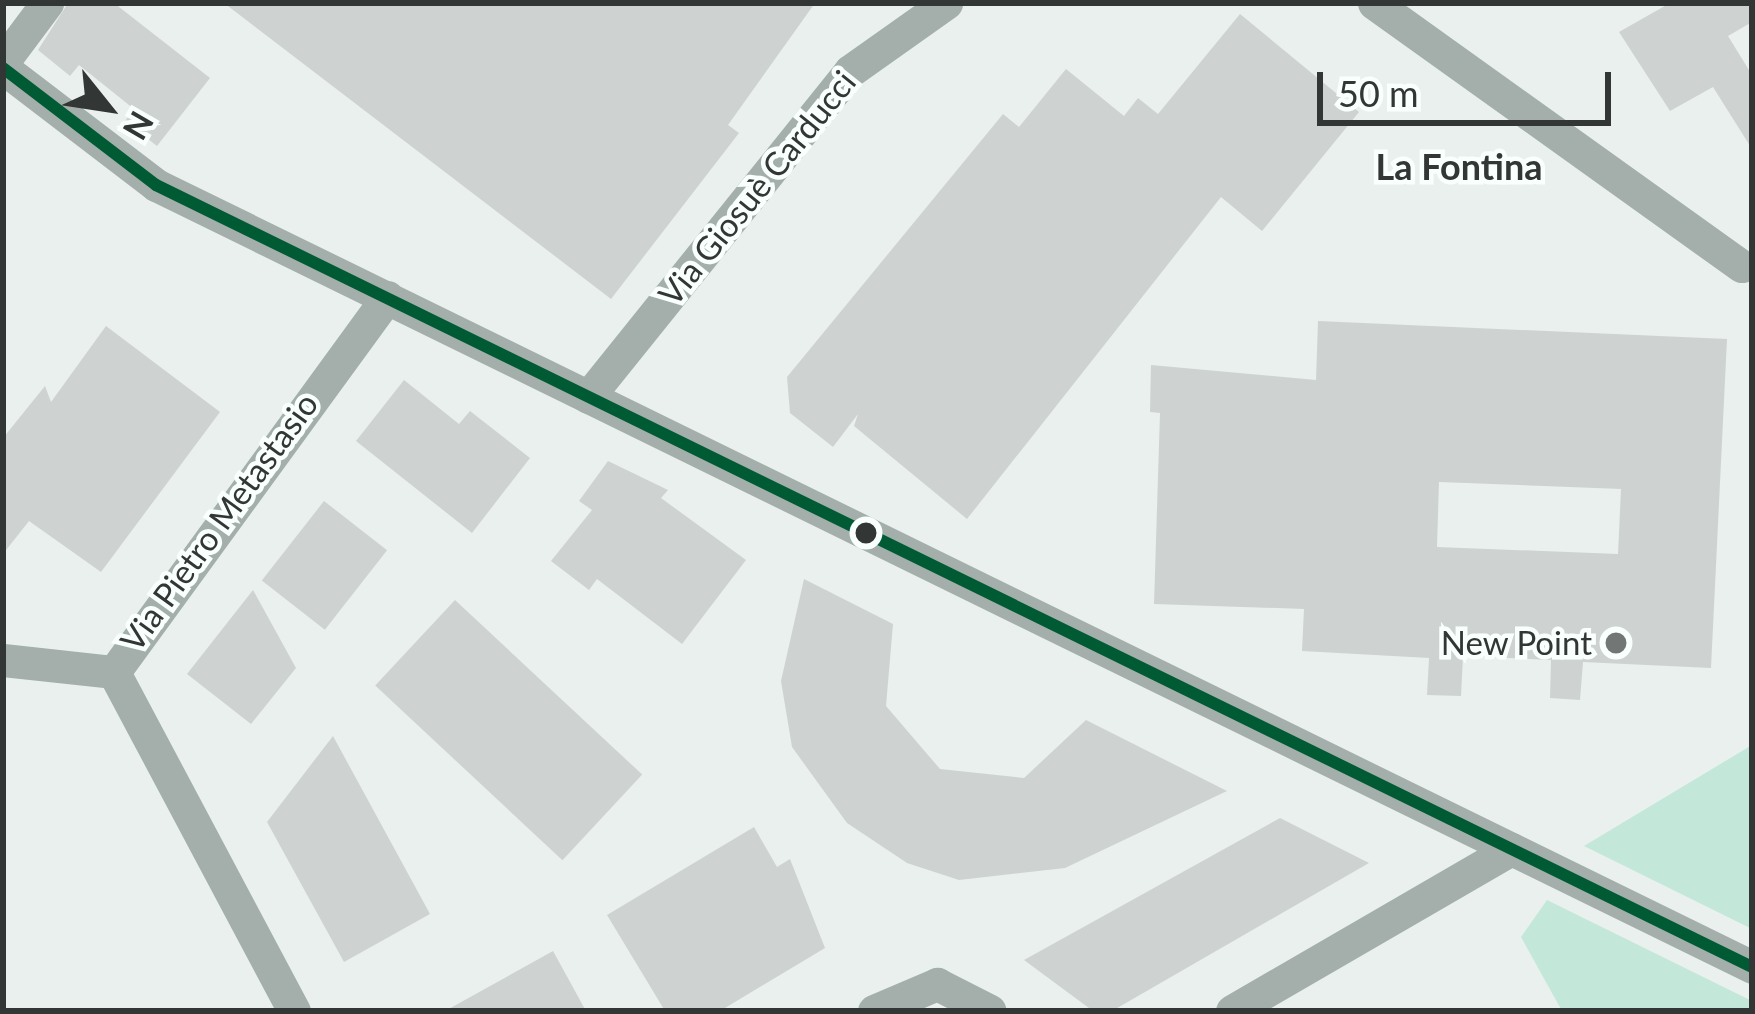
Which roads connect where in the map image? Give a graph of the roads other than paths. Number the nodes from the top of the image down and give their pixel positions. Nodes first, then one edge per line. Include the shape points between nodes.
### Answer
1 (47, 3) edge
2 (946, 3) edge
3 (1374, 3) edge
4 (3, 65) edge
5 (1741, 266) dead end
6 (386, 297) junction
7 (588, 397) junction
8 (3, 659) edge
9 (114, 672) junction
10 (1510, 849) junction
11 (1752, 967) edge
12 (293, 1011) edge
13 (874, 1011) edge
14 (990, 1011) edge
15 (1232, 1011) edge

1 - 4 street
2 - 7 street, Via Giosuè Carducci via 850,70
3 - 5 street
4 - 6 street via 132,171
6 - 7 street
6 - 9 street, Via Pietro Metastasio
7 - 10 street
8 - 9 street
9 - 12 street, Via Pietro Metastasio
10 - 11 street
10 - 15 street
13 - 14 street via 937,984

